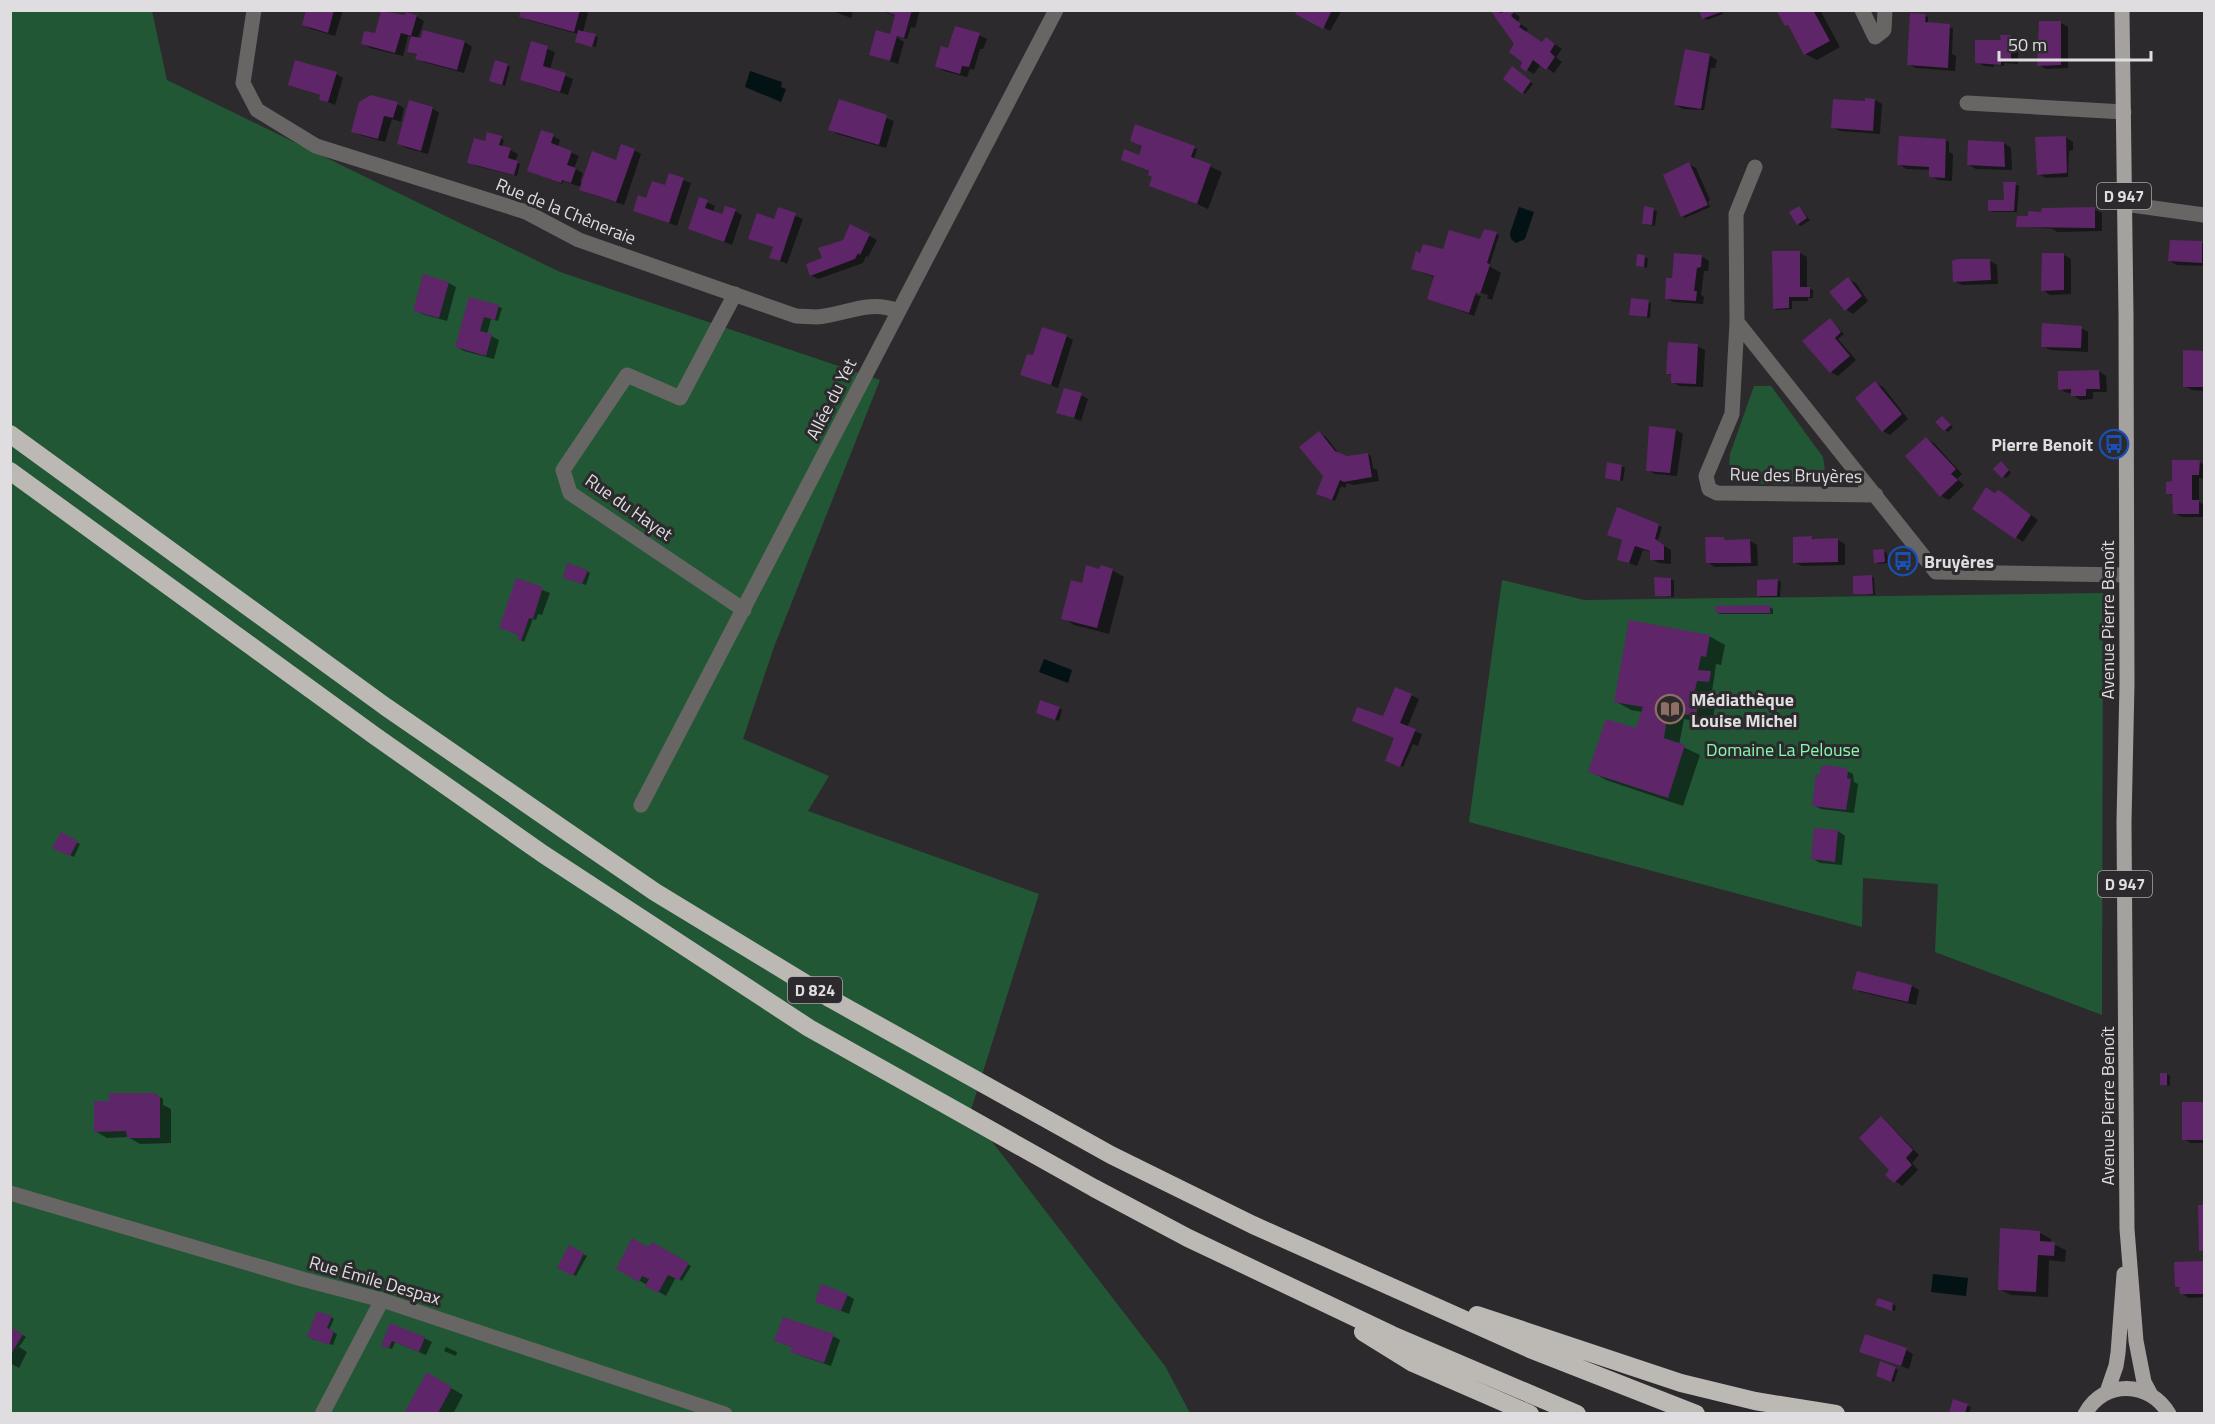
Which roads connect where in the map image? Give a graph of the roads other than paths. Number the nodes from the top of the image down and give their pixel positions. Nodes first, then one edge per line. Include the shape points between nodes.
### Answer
1 (254, 10) edge
2 (1056, 10) edge
3 (1862, 10) edge
4 (1885, 10) edge
5 (2122, 10) edge
6 (1967, 103) dead end
7 (2124, 112) junction
8 (1755, 167) dead end
9 (2124, 204) junction
10 (2205, 215) edge
11 (735, 294) junction
12 (898, 311) junction
13 (1737, 322) junction
14 (10, 434) edge
15 (10, 471) edge
16 (1876, 495) junction
17 (2126, 575) junction
18 (744, 610) junction
19 (641, 805) dead end
20 (10, 1193) edge
21 (2127, 1229) junction
22 (1285, 1285) junction
23 (1400, 1291) junction
24 (382, 1300) junction
25 (2107, 1392) junction
26 (2151, 1395) junction
27 (322, 1413) edge
28 (725, 1413) edge
29 (1530, 1413) edge
30 (1577, 1413) edge
31 (1696, 1413) edge
32 (1836, 1413) edge
33 (2085, 1413) edge
34 (2169, 1413) edge

1 - 11 street, Rue de la Chêneraie via 243,83 257,110 288,130 316,146 526,212 579,240
2 - 12 street, Allée du Yet
3 - 4 street via 1875,37 1884,30
5 - 7 main road, Avenue Pierre Benoît / D 947
6 - 7 street
7 - 9 main road, Avenue Pierre Benoît / D 947
8 - 13 street, Rue des Bruyères via 1736,214
9 - 10 street
9 - 17 main road, Avenue Pierre Benoît / D 947
11 - 12 street, Rue de la Chêneraie via 796,316 818,317 853,308 885,306
11 - 18 street, Rue du Hayet via 680,398 627,375 563,470 570,493
12 - 18 street, Allée du Yet
13 - 16 street, Rue des Bruyères
13 - 16 street, Rue des Bruyères via 1732,414 1706,476 1709,489 1717,493
14 - 23 highway, D 824 via 386,707 666,898 831,999 1111,1155
15 - 22 highway, D 824 via 533,848 809,1028 1094,1188
16 - 17 street, Rue des Bruyères via 1936,572
17 - 21 main road, Avenue Pierre Benoît / D 947
18 - 19 street, Allée du Yet
20 - 24 street, Rue Émile Despax
21 - 25 main road, Avenue Pierre Benoît / D 947 via 2118,1353
21 - 26 main road, Avenue Pierre Benoît / D 947 via 2136,1341 2144,1382
22 - 29 highway via 1413,1363
22 - 30 highway, D 824
23 - 31 highway, D 824 via 1530,1349
23 - 32 highway via 1681,1383 1755,1401
24 - 27 street
24 - 28 street, Rue Émile Despax
25 - 26 main road via 2130,1388
25 - 33 main road
26 - 34 main road

